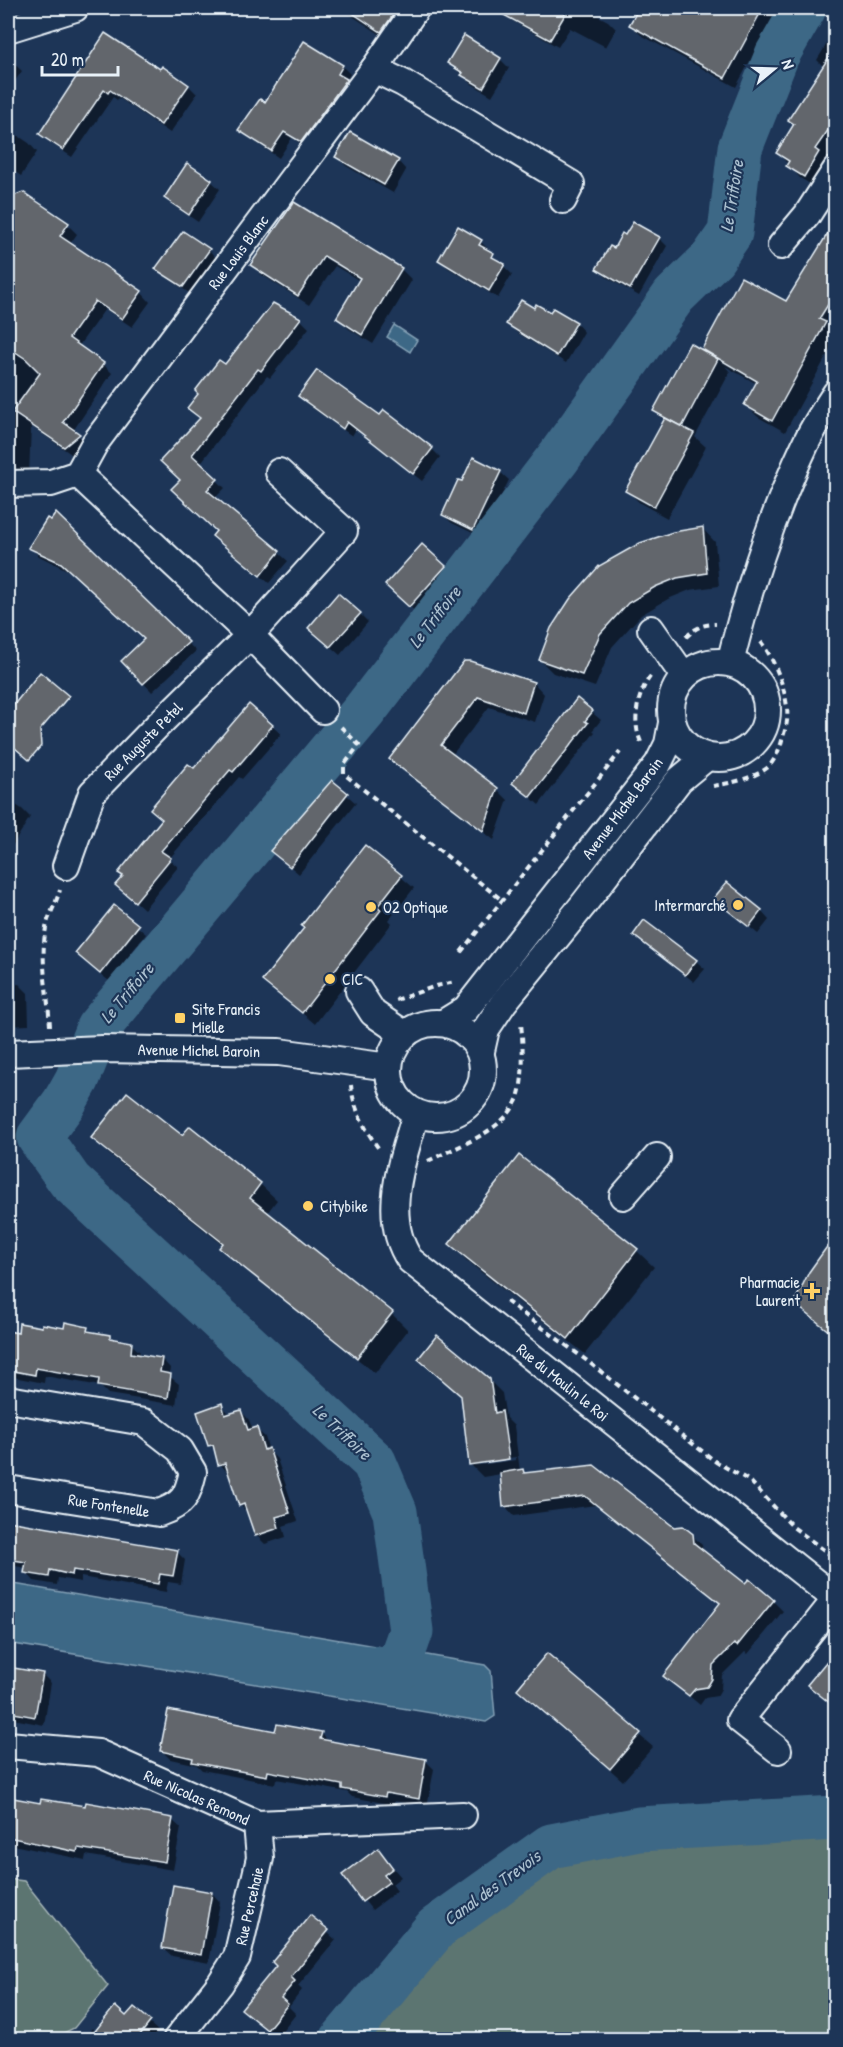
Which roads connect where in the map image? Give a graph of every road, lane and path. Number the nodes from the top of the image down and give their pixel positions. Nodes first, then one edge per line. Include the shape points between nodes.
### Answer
1 (75, 8) edge
2 (416, 8) edge
3 (8, 29) edge
4 (374, 69) junction
5 (836, 170) edge
6 (562, 200) dead end
7 (781, 246) dead end
8 (836, 393) edge
9 (279, 472) dead end
10 (78, 474) junction
11 (8, 484) edge
12 (651, 628) dead end
13 (250, 635) junction
14 (757, 637) dead end
15 (730, 663) junction
16 (684, 676) junction
17 (329, 716) joint
18 (672, 723) junction
19 (620, 752) dead end
20 (707, 758) junction
21 (711, 786) dead end
22 (66, 866) joint
23 (503, 901) junction
24 (461, 952) dead end
25 (359, 992) dead end
26 (521, 1015) dead end
27 (445, 1022) junction
28 (404, 1034) junction
29 (58, 1051) junction
30 (480, 1051) junction
31 (8, 1053) edge
32 (389, 1067) junction
33 (416, 1113) junction
34 (657, 1156) dead end
35 (425, 1163) dead end
36 (623, 1196) dead end
37 (503, 1299) dead end
38 (8, 1399) edge
39 (8, 1489) edge
40 (836, 1559) edge
41 (836, 1599) edge
42 (8, 1745) edge
43 (778, 1750) dead end
44 (463, 1815) dead end
45 (257, 1824) junction
46 (176, 2040) edge

1 - 3 street
2 - 4 street, Rue Louis Blanc
4 - 6 street via 570,184
4 - 10 street, Rue Louis Blanc via 95,443
5 - 7 street
8 - 15 street via 805,443 772,525
9 - 13 street, Rue Auguste Petel via 344,531
10 - 11 street via 51,483
10 - 13 street
12 - 16 street
13 - 17 street
13 - 22 street, Rue Auguste Petel via 92,793
14 - 21 path via 782,683 788,719 778,753 768,767 734,782
15 - 16 street via 698,666
15 - 20 street via 754,676 763,691 767,706 765,723 759,738 738,755
16 - 18 street via 674,692
17 - 23 path via 359,745 344,765 344,774
18 - 20 street via 679,739
18 - 27 street, Avenue Michel Baroin via 668,744 658,764 466,1009
19 - 23 path
20 - 30 street, Avenue Michel Baroin via 679,780 504,1002 486,1029
22 - 29 path via 45,943 44,976
23 - 24 path
25 - 28 street via 374,1013
26 - 35 path via 517,1101 507,1116 481,1136
27 - 28 street via 425,1023
27 - 30 street via 472,1037
28 - 32 street via 392,1051
29 - 31 street, Avenue Michel Baroin
29 - 32 street, Avenue Michel Baroin via 279,1052
30 - 33 street via 484,1077 478,1093 465,1108 450,1116
32 - 33 street via 392,1086 402,1103
33 - 41 street, Rue du Moulin le Roi via 394,1207 396,1228 410,1260
34 - 36 street
37 - 40 path via 716,1462 750,1481 793,1527
38 - 39 street, Rue Fontenelle via 144,1422 180,1450 193,1472 187,1495 175,1507 159,1513
41 - 43 street via 740,1720
42 - 45 street, Rue Nicolas Remond via 98,1753
44 - 45 street, Rue Nicolas Remond
45 - 46 street, Rue Percehaie via 260,1858 237,1957

